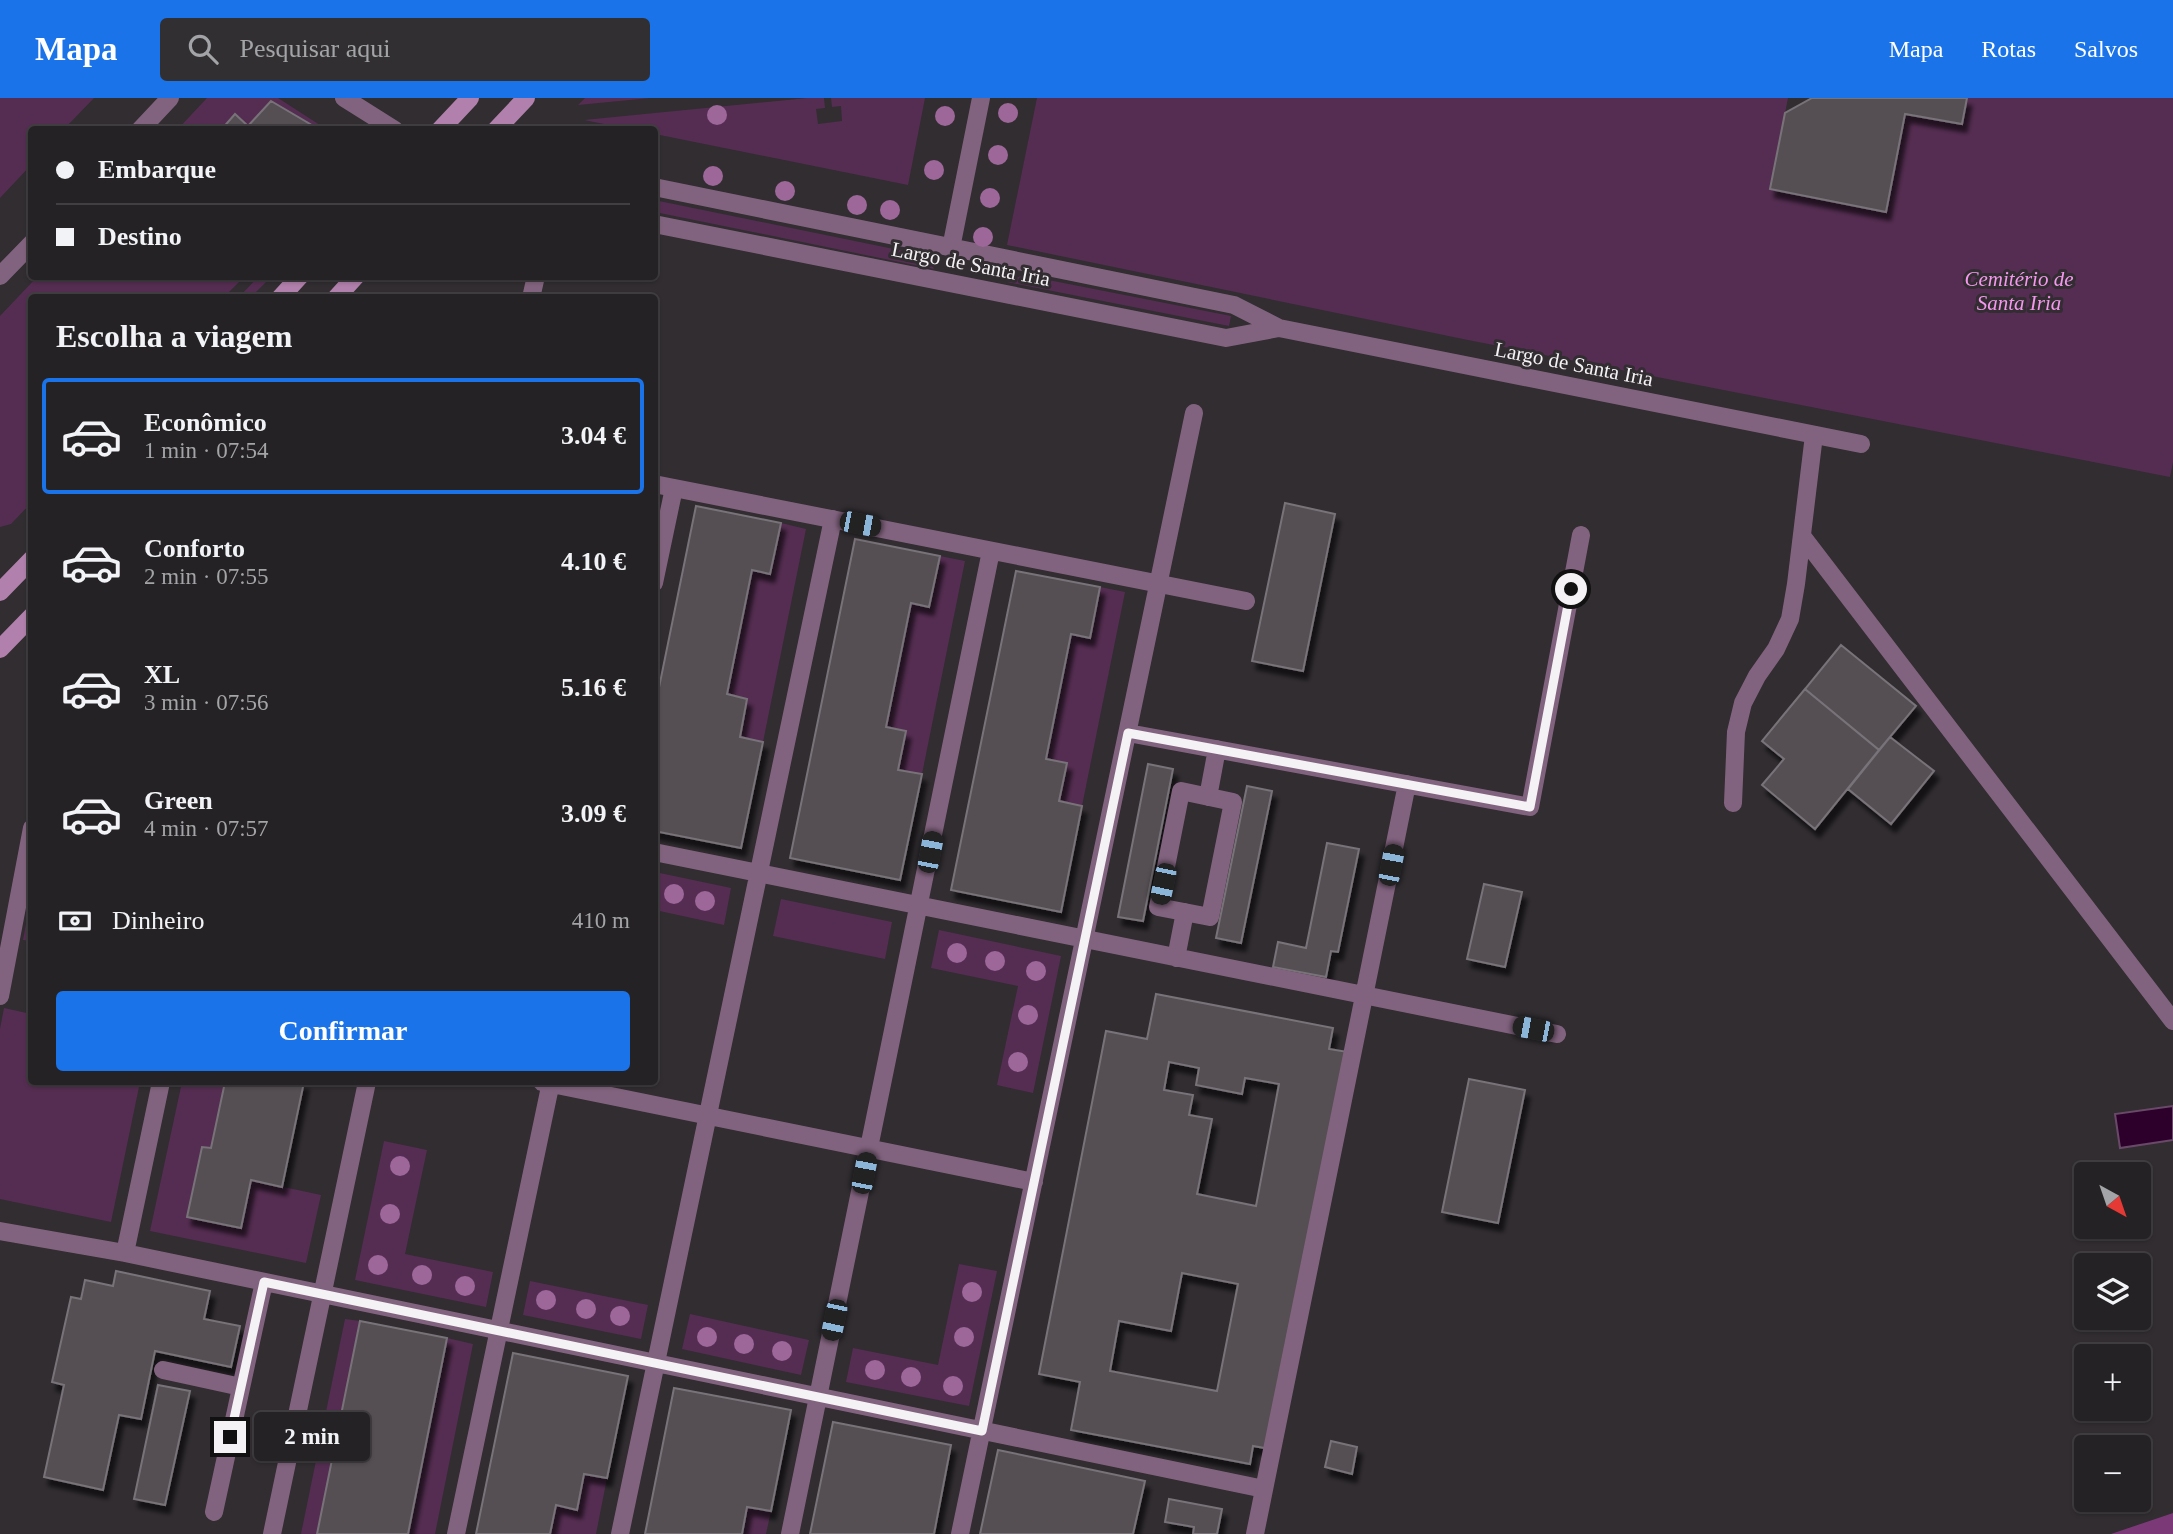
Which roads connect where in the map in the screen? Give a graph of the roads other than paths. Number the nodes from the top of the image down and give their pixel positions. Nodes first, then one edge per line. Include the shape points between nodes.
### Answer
1 (170, 98) edge
2 (344, 98) edge
3 (470, 98) edge
4 (526, 98) edge
5 (981, 98) edge
6 (144, 126) edge
7 (389, 126) edge
8 (444, 126) edge
9 (500, 126) edge
10 (658, 188) edge
11 (658, 225) edge
12 (28, 247) edge
13 (951, 248) junction
14 (0, 276) edge
15 (296, 280) edge
16 (352, 280) edge
17 (284, 294) edge
18 (340, 294) edge
19 (1279, 328) junction
20 (1194, 413) dead end
21 (1814, 436) junction
22 (1861, 444) dead end
23 (658, 485) edge
24 (674, 488) junction
25 (833, 519) junction
26 (1581, 535) dead end
27 (1802, 536) junction
28 (992, 551) junction
29 (28, 563) edge
30 (658, 564) edge
31 (1160, 584) junction
32 (1, 589) edge
33 (1246, 601) dead end
34 (28, 620) edge
35 (0, 649) edge
36 (1128, 733) junction
37 (1217, 749) junction
38 (1407, 784) junction
39 (1208, 796) junction
40 (1733, 803) dead end
41 (28, 849) edge
42 (658, 853) edge
43 (759, 873) junction
44 (919, 905) junction
45 (1185, 912) junction
46 (1085, 939) junction
47 (1176, 958) junction
48 (1, 990) edge
49 (1364, 995) junction
50 (2173, 1021) edge
51 (1557, 1034) dead end
52 (160, 1085) edge
53 (366, 1085) edge
54 (547, 1085) edge
55 (563, 1085) edge
56 (708, 1115) junction
57 (869, 1148) junction
58 (1034, 1182) junction
59 (0, 1231) edge
60 (125, 1253) junction
61 (264, 1282) junction
62 (323, 1294) junction
63 (499, 1330) junction
64 (656, 1363) junction
65 (163, 1370) dead end
66 (241, 1387) junction
67 (818, 1397) junction
68 (982, 1431) junction
69 (1264, 1489) junction
70 (214, 1512) dead end
71 (272, 1534) edge
72 (456, 1534) edge
73 (620, 1534) edge
74 (790, 1534) edge
75 (960, 1534) edge
76 (1255, 1534) edge

1 - 6 street
2 - 7 street
3 - 8 main road
4 - 9 main road
5 - 13 street, Largo de Santa Iria
10 - 13 street, Largo de Santa Iria
11 - 19 street, Largo de Santa Iria via 1226,338
12 - 14 street
13 - 19 street, Largo de Santa Iria via 1234,305
15 - 17 main road
16 - 18 main road
19 - 21 street, Largo de Santa Iria
20 - 31 street
21 - 22 street, Largo de Santa Iria
21 - 27 street
23 - 24 street
24 - 25 street
24 - 30 street
25 - 28 street
25 - 43 street
26 - 38 street via 1530,807
27 - 40 street via 1790,619 1744,703 1736,732
27 - 50 street
28 - 31 street
28 - 44 street
29 - 32 main road
31 - 33 street
31 - 36 street
34 - 35 main road
36 - 37 street
36 - 46 street
37 - 38 street
37 - 39 street
38 - 49 street
39 - 45 street via 1233,802 1210,917
39 - 45 street via 1181,791 1158,907
41 - 48 street
42 - 43 street
43 - 44 street
43 - 56 street
44 - 46 street
44 - 57 street
45 - 47 street
46 - 47 street
46 - 58 street
47 - 49 street
49 - 51 street
49 - 69 street
52 - 60 street
53 - 62 street
54 - 63 street
55 - 56 street
56 - 57 street
56 - 64 street
57 - 58 street
57 - 67 street
58 - 68 street
59 - 60 street
60 - 61 street
61 - 62 street
61 - 66 street
62 - 63 street
62 - 71 street
63 - 64 street
63 - 72 street
64 - 67 street
64 - 73 street
65 - 66 street
66 - 70 street
67 - 68 street
67 - 74 street
68 - 69 street
68 - 75 street
69 - 76 street

